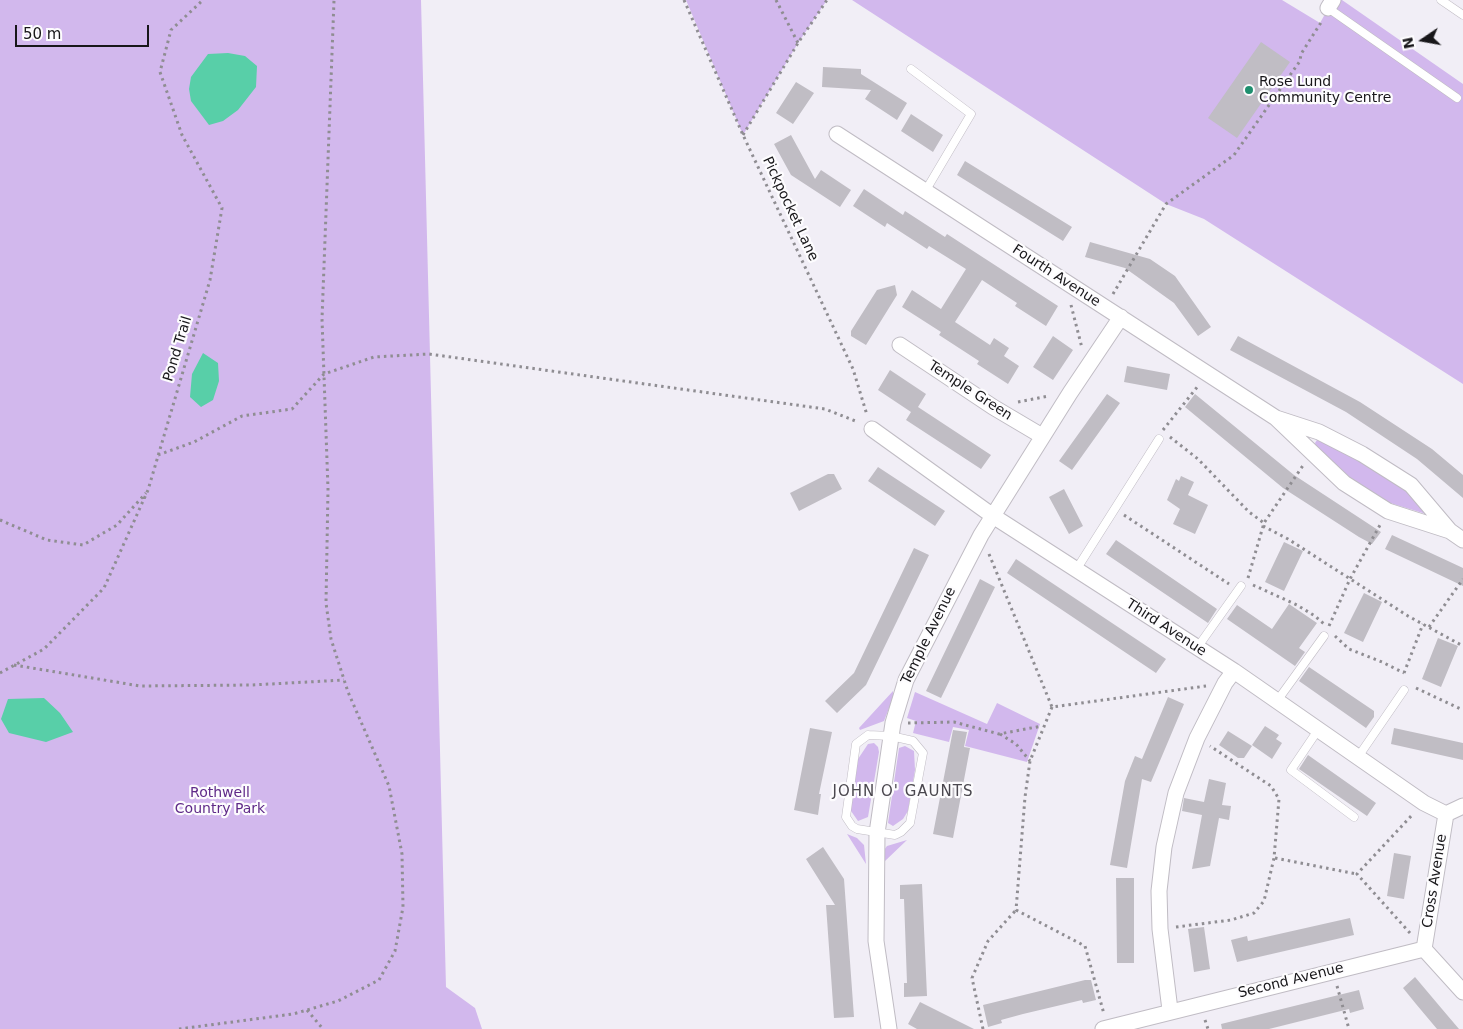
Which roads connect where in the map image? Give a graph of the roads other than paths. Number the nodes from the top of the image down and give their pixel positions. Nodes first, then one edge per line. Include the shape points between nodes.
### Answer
1 (1441, 0) edge
2 (1330, 4) edge
3 (1463, 15) edge
4 (911, 69) dead end
5 (1457, 98) dead end
6 (837, 134) dead end
7 (926, 190) junction
8 (1121, 317) junction
9 (900, 345) dead end
10 (1276, 418) junction
11 (872, 429) road end
12 (1042, 436) junction
13 (1159, 439) dead end
14 (993, 516) junction
15 (1450, 531) junction
16 (1463, 540) edge
17 (1076, 570) junction
18 (1240, 588) road end
19 (1324, 636) road end
20 (1197, 648) junction
21 (1229, 677) junction
22 (1406, 687) road end
23 (1277, 701) junction
24 (892, 730) junction
25 (1318, 730) junction
26 (1358, 757) junction
27 (1463, 806) edge
28 (1446, 814) junction
29 (1354, 817) dead end
30 (876, 833) junction
31 (1424, 949) junction
32 (1463, 992) edge
33 (1170, 1010) junction
34 (1105, 1028) edge
35 (889, 1029) edge

1 - 3 lane
2 - 5 lane
4 - 7 lane via 970,114
6 - 7 street, Fourth Avenue
7 - 8 street, Fourth Avenue
8 - 10 street, Fourth Avenue
8 - 12 street, Temple Avenue
9 - 12 street, Temple Green
10 - 15 street, Fourth Avenue via 1344,483 1388,511
10 - 15 street, Fourth Avenue via 1319,432 1411,485
11 - 14 street, Third Avenue
12 - 14 street, Temple Avenue
13 - 17 lane
14 - 17 street, Third Avenue
14 - 24 street, Temple Avenue via 906,680
15 - 16 street, Fourth Avenue
17 - 20 street, Third Avenue
18 - 20 lane
19 - 23 lane
20 - 21 street, Third Avenue
21 - 23 street, Third Avenue
21 - 33 street via 1197,738 1176,793 1164,848 1159,891 1160,929
22 - 26 lane
23 - 25 street, Third Avenue
24 - 30 street, Temple Avenue
24 - 30 lane via 921,748 923,759 910,823 895,834
24 - 30 lane via 868,734 856,744 845,812 852,826
25 - 26 street, Third Avenue
25 - 29 lane via 1291,770
26 - 28 street, Third Avenue via 1424,803
27 - 28 street
28 - 31 street, Cross Avenue
30 - 35 street, Temple Avenue via 876,941
31 - 32 street
31 - 33 street, Second Avenue
33 - 34 street, Second Avenue

